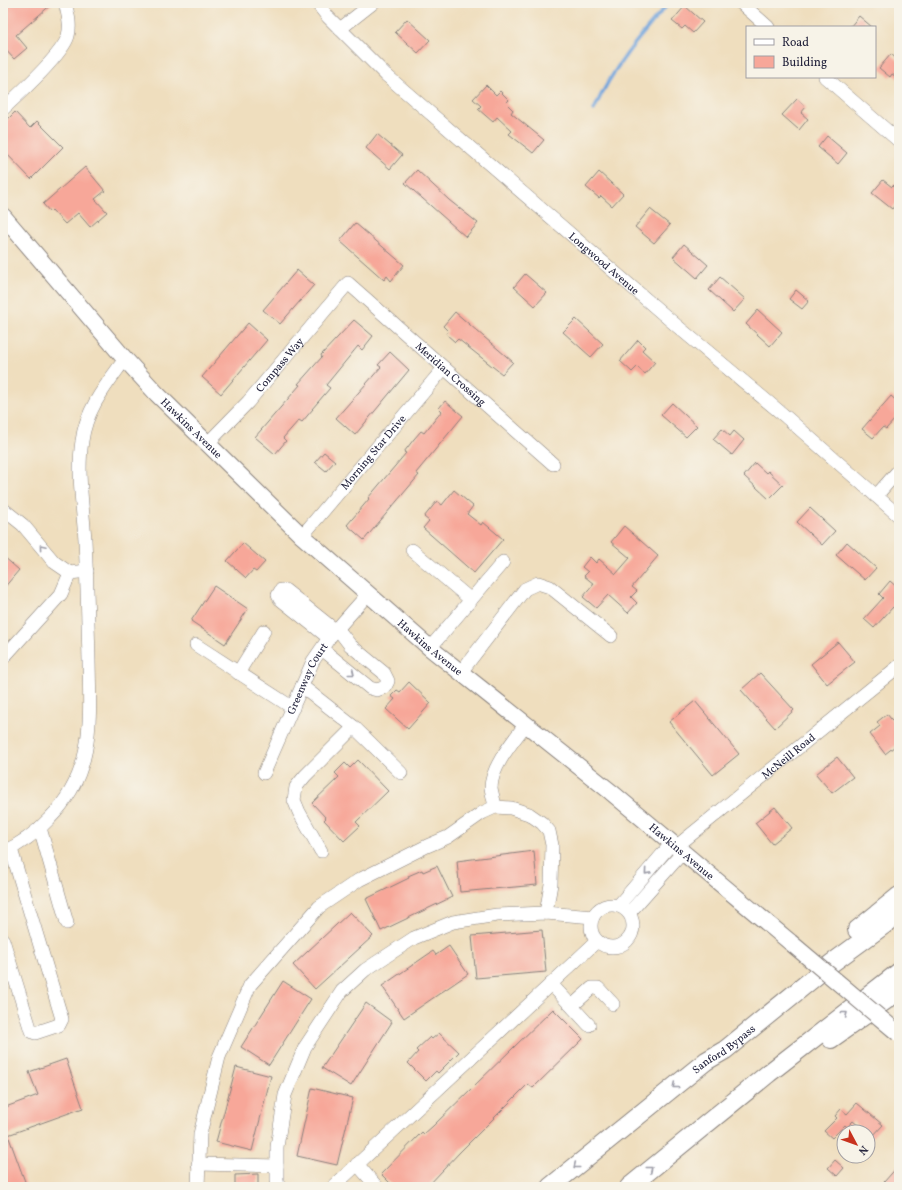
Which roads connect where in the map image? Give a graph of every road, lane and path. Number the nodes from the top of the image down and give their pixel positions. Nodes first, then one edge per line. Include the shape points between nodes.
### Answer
1 (65, 3) edge
2 (317, 3) edge
3 (373, 3) edge
4 (741, 3) edge
5 (767, 26) edge
6 (340, 29) junction
7 (826, 78) edge
8 (3, 109) edge
9 (899, 141) edge
10 (3, 216) edge
11 (348, 283) joint
12 (125, 359) junction
13 (444, 368) junction
14 (208, 443) junction
15 (553, 464) dead end
16 (899, 470) edge
17 (876, 496) junction
18 (3, 509) edge
19 (899, 516) edge
20 (302, 536) junction
21 (412, 550) dead end
22 (503, 562) dead end
23 (87, 571) junction
24 (70, 573) junction
25 (368, 594) junction
26 (471, 600) junction
27 (264, 631) dead end
28 (334, 632) junction
29 (611, 636) dead end
30 (196, 646) dead end
31 (430, 648) junction
32 (322, 649) junction
33 (3, 658) edge
34 (899, 666) edge
35 (238, 672) junction
36 (461, 672) junction
37 (302, 686) junction
38 (293, 708) junction
39 (526, 724) junction
40 (354, 726) junction
41 (401, 773) dead end
42 (264, 774) dead end
43 (495, 807) junction
44 (40, 828) junction
45 (677, 847) junction
46 (7, 850) edge
47 (321, 851) dead end
48 (899, 896) edge
49 (623, 910) junction
50 (546, 913) junction
51 (899, 914) edge
52 (593, 917) junction
53 (67, 923) dead end
54 (3, 940) edge
55 (597, 941) junction
56 (899, 972) edge
57 (552, 984) junction
58 (899, 991) edge
59 (613, 1004) dead end
60 (572, 1006) junction
61 (589, 1025) dead end
62 (899, 1033) edge
63 (706, 1061) junction
64 (672, 1152) junction
65 (198, 1164) junction
66 (357, 1164) junction
67 (277, 1166) junction
68 (198, 1187) edge
69 (278, 1187) edge
70 (333, 1187) edge
71 (378, 1187) edge
72 (550, 1187) edge
73 (629, 1187) edge

1 - 8 street via 69,21 68,37 60,52
2 - 6 street, Longwood Avenue
3 - 6 street
4 - 5 street
6 - 17 street, Longwood Avenue via 398,85
7 - 9 street
10 - 12 main road, Hawkins Avenue
11 - 13 street, Meridian Crossing
11 - 14 street, Compass Way via 248,402
12 - 14 main road, Hawkins Avenue
12 - 23 street via 100,394 87,419 82,441 81,474
13 - 15 street, Meridian Crossing
13 - 20 street, Morning Star Drive
14 - 20 main road, Hawkins Avenue
16 - 17 street
17 - 19 street, Longwood Avenue
24 -> 18 street via 54,562 23,525
20 - 25 main road, Hawkins Avenue
21 - 26 street
22 - 26 street
23 - 24 street
23 - 44 street via 90,713 87,747 73,789 58,810
24 - 33 street via 61,594
25 - 28 street, Greenway Court
25 - 31 main road, Hawkins Avenue
26 - 31 street
27 - 35 street
28 - 32 street, Greenway Court
32 -> 28 street via 370,688 377,690 385,687 388,681 384,673
29 - 36 street via 550,587 538,583 526,589
30 - 35 street
31 - 36 main road, Hawkins Avenue
32 - 37 street, Greenway Court via 313,661
34 - 45 street, McNeill Road
35 - 38 street
36 - 39 main road, Hawkins Avenue
37 - 38 street, Greenway Court
37 - 40 street
38 - 42 street, Greenway Court
39 - 43 street via 494,772 491,787
39 - 45 main road, Hawkins Avenue
40 - 41 street
40 - 47 street via 296,787 294,800
43 - 50 street via 511,808 529,814 549,831 552,845 551,884
43 - 65 street via 448,837 359,880 319,907 250,985 219,1057 200,1134
44 - 46 street
44 - 53 street
45 - 49 street, McNeill Road
45 - 62 main road, Hawkins Avenue, bridge
46 - 54 street via 62,1019 59,1025 35,1033 31,1031
48 - 63 highway via 722,1041
49 - 52 street via 610,905 597,911
49 - 55 street via 632,920 628,938 624,943 611,947
50 - 52 street
50 - 67 street via 497,915 453,922 414,938 365,970 342,991 305,1047 286,1095
51 - 63 highway, Sanford Bypass via 832,963 725,1050
52 - 55 street via 591,931
55 - 57 street
64 -> 56 highway
57 - 60 street
57 - 66 street
58 - 64 highway
59 - 60 street via 598,988 592,988
60 - 61 street
63 -> 72 highway, Sanford Bypass
73 -> 64 highway
65 - 67 street
65 - 68 street
66 - 70 street
66 - 71 street
67 - 69 street

